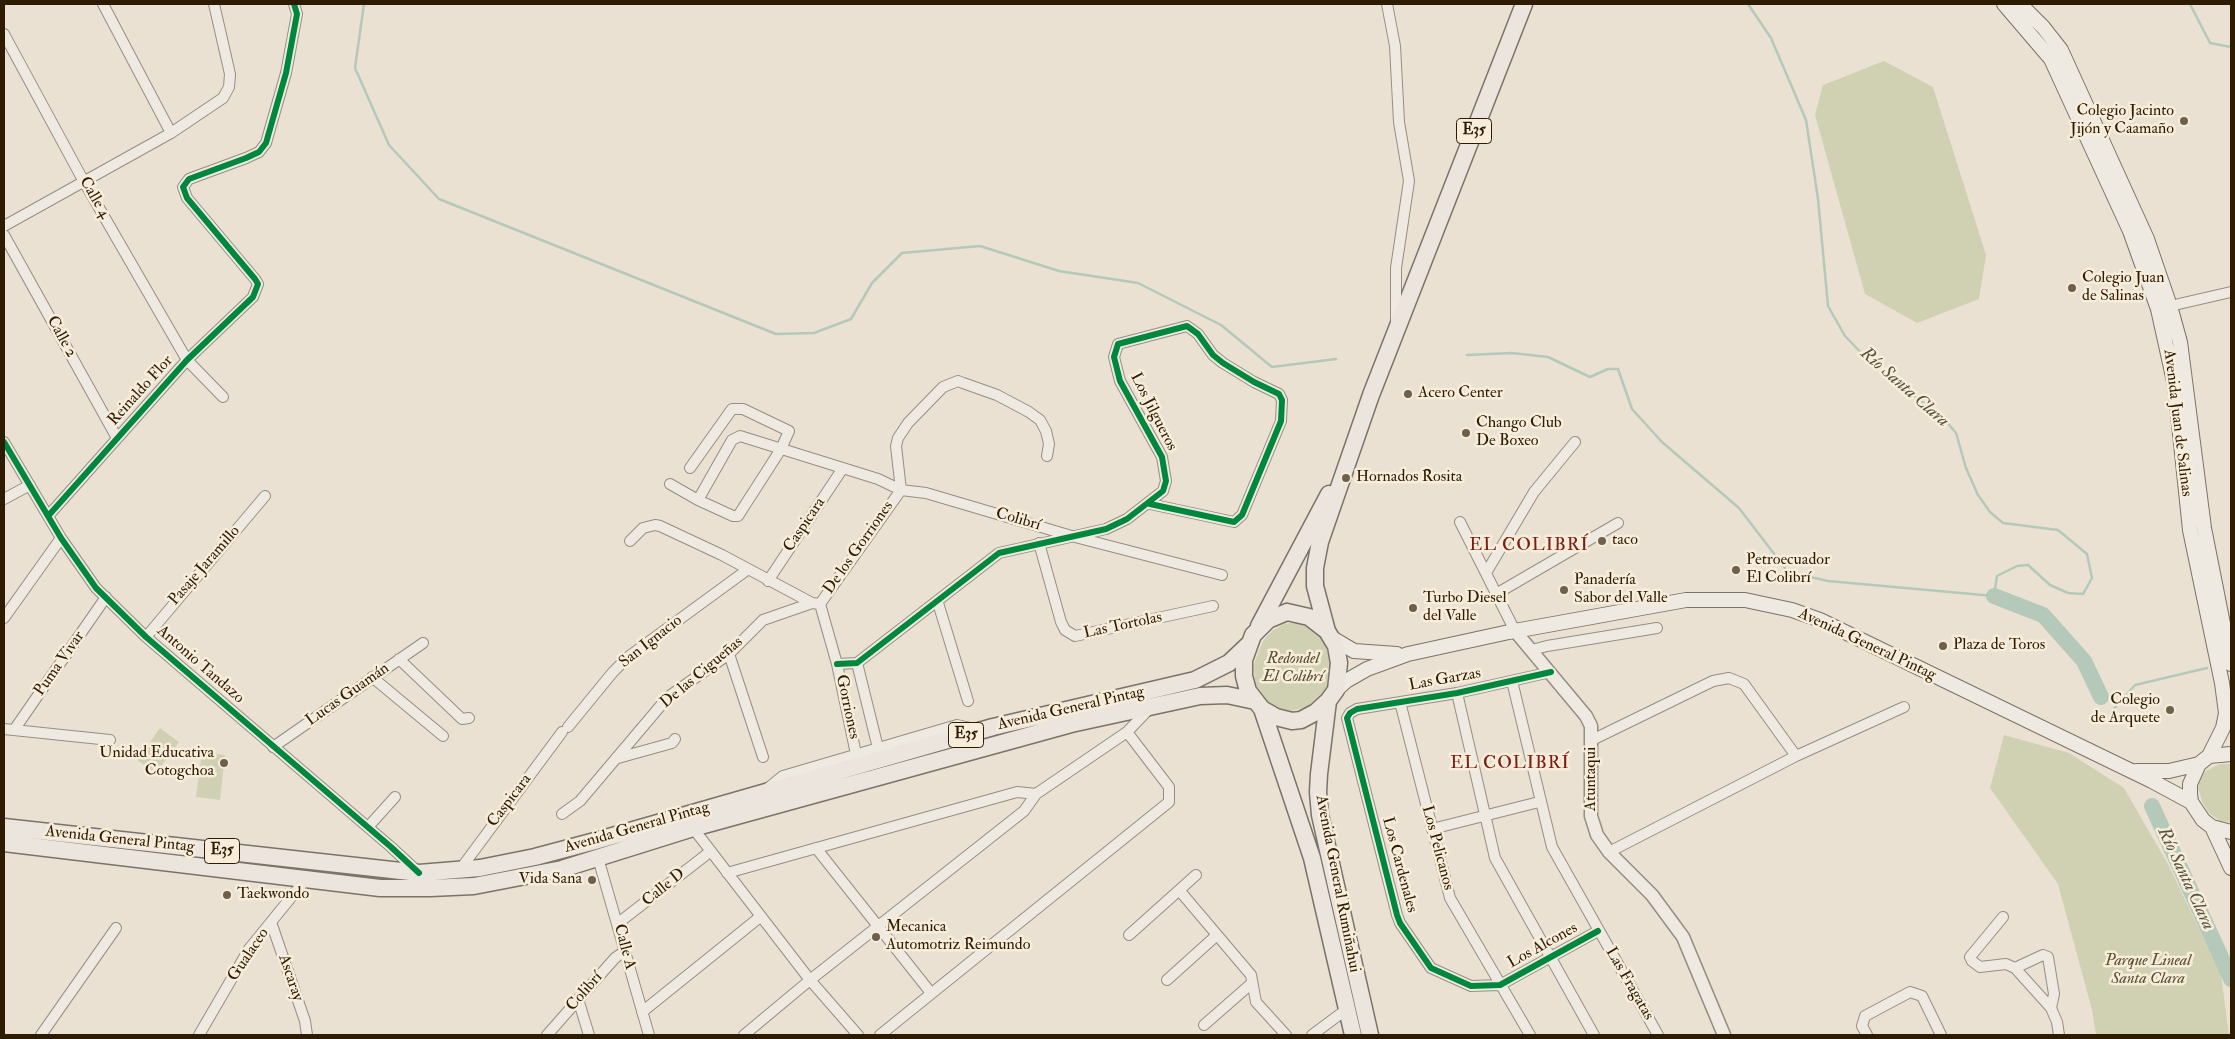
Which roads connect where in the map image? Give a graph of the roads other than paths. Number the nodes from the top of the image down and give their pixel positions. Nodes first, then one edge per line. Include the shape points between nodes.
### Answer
1 (102, 4) edge
2 (214, 4) edge
3 (294, 4) edge
4 (1388, 4) edge
5 (1524, 4) edge
6 (2004, 4) edge
7 (2020, 4) edge
8 (4, 34) edge
9 (170, 133) junction
10 (83, 180) junction
11 (4, 226) edge
12 (2136, 229) junction
13 (4, 235) edge
14 (2231, 292) edge
15 (2170, 306) junction
16 (1396, 334) junction
17 (187, 360) junction
18 (224, 397) dead end
19 (118, 438) junction
20 (4, 442) edge
21 (1575, 442) dead end
22 (781, 449) junction
23 (1047, 456) dead end
24 (690, 468) dead end
25 (843, 468) junction
26 (1343, 471) junction
27 (670, 484) dead end
28 (30, 485) junction
29 (900, 490) junction
30 (266, 496) dead end
31 (4, 499) edge
32 (698, 500) junction
33 (1150, 504) junction
34 (49, 515) junction
35 (1460, 522) dead end
36 (1618, 523) dead end
37 (1075, 536) junction
38 (61, 538) junction
39 (630, 541) dead end
40 (1039, 543) junction
41 (747, 570) junction
42 (1486, 572) junction
43 (1222, 575) dead end
44 (768, 581) junction
45 (1496, 594) junction
46 (106, 597) junction
47 (816, 603) junction
48 (938, 603) junction
49 (1213, 606) dead end
50 (4, 618) edge
51 (1260, 626) junction
52 (1657, 628) dead end
53 (1515, 632) junction
54 (1329, 634) junction
55 (146, 636) junction
56 (423, 643) dead end
57 (1248, 645) junction
58 (1532, 650) junction
59 (729, 654) junction
60 (1408, 654) junction
61 (400, 659) junction
62 (858, 663) junction
63 (838, 664) junction
64 (2231, 664) edge
65 (1551, 672) junction
66 (372, 676) junction
67 (1512, 680) junction
68 (1457, 693) junction
69 (1332, 696) junction
70 (968, 702) dead end
71 (1400, 702) junction
72 (1258, 705) junction
73 (1156, 706) junction
74 (1904, 707) dead end
75 (468, 718) dead end
76 (1347, 718) joint
77 (9, 729) edge
78 (565, 730) joint
79 (980, 731) junction
80 (1127, 732) junction
81 (443, 736) dead end
82 (675, 739) dead end
83 (110, 740) dead end
84 (1592, 740) junction
85 (273, 747) junction
86 (878, 748) junction
87 (856, 754) junction
88 (2231, 754) edge
89 (1796, 756) junction
90 (764, 757) dead end
91 (618, 758) junction
92 (2204, 760) junction
93 (2132, 771) junction
94 (765, 792) junction
95 (1036, 794) junction
96 (395, 797) dead end
97 (1539, 802) junction
98 (2191, 802) junction
99 (562, 814) dead end
100 (1485, 814) junction
101 (4, 827) edge
102 (368, 827) junction
103 (2212, 827) junction
104 (693, 828) junction
105 (1432, 829) junction
106 (2231, 832) edge
107 (4, 843) edge
108 (816, 848) junction
109 (710, 851) junction
110 (1609, 852) junction
111 (598, 858) junction
112 (2231, 868) edge
113 (459, 871) junction
114 (419, 873) junction
115 (727, 873) junction
116 (1196, 875) dead end
117 (306, 879) junction
118 (1179, 890) junction
119 (760, 916) junction
120 (2003, 917) dead end
121 (271, 922) junction
122 (617, 924) junction
123 (879, 925) junction
124 (116, 928) dead end
125 (1598, 931) junction
126 (1129, 935) dead end
127 (1217, 935) junction
128 (625, 951) junction
129 (1550, 958) junction
130 (2015, 968) junction
131 (810, 980) junction
132 (1167, 980) dead end
133 (1252, 983) junction
134 (1500, 985) junction
135 (931, 993) junction
136 (578, 999) junction
137 (2051, 1008) junction
138 (1347, 1010) junction
139 (642, 1012) junction
140 (1204, 1025) dead end
141 (41, 1035) edge
142 (199, 1035) edge
143 (306, 1035) edge
144 (547, 1035) edge
145 (589, 1035) edge
146 (649, 1035) edge
147 (744, 1035) edge
148 (858, 1035) edge
149 (880, 1035) edge
150 (1284, 1035) edge
151 (1312, 1035) edge
152 (1353, 1035) edge
153 (1370, 1035) edge
154 (1530, 1035) edge
155 (1594, 1035) edge
156 (1658, 1035) edge
157 (1724, 1035) edge
158 (1867, 1035) edge
159 (1941, 1035) edge
160 (2059, 1035) edge

1 - 9 street
2 - 9 street via 230,87 223,98
3 - 17 street, Reinaldo Flor via 297,14 286,73 266,143 259,152 189,179 183,187 187,198 258,284 253,297
4 - 16 street via 1395,46 1399,122 1409,181 1396,268
5 - 16 highway, E35
6 - 12 main road, Avenida Juan de Salinas via 2051,59
7 - 12 main road, Avenida Juan de Salinas via 2060,50
8 - 10 street, Calle 4
9 - 10 street
10 - 11 street
10 - 17 street, Calle 4
12 - 15 main road, Avenida Juan de Salinas
12 - 92 main road, Avenida Juan de Salinas via 2172,366 2190,530 2222,683 2226,720
13 - 19 street, Calle 2
14 - 15 street
15 - 64 main road, Avenida Juan de Salinas via 2180,342 2204,528
16 - 26 highway, E35
17 - 18 street, Calle 4
17 - 19 street, Reinaldo Flor
19 - 34 street, Reinaldo Flor
20 - 28 street, Antonio Tandazo
21 - 42 street via 1531,495
22 - 24 street via 789,431 743,409 732,409
22 - 25 street
22 - 32 street via 740,436 734,438
22 - 32 street via 738,516
23 - 29 street, De los Gorriones via 1049,444 1040,420 997,396 958,381 943,387 898,438
25 - 29 street
25 - 44 street, Caspicara
26 - 51 highway, E35
26 - 54 highway, E35 via 1315,568 1315,586
27 - 32 street
28 - 31 street
28 - 34 street, Antonio Tandazo
29 - 37 street, Colibrí via 926,492
29 - 47 street, De los Gorriones
30 - 55 street, Pasaje Jaramillo
33 - 33 street, Los Jilgueros via 1228,522 1237,520 1242,515 1281,421 1282,400 1279,394 1213,356 1206,342 1191,328 1181,327 1118,344 1114,357 1120,381 1162,457 1166,481 1162,492
33 - 37 street, Los Jilgueros via 1106,529
34 - 38 street, Antonio Tandazo
35 - 42 street, Atuntaqui
36 - 45 street
37 - 40 street, Los Jilgueros
37 - 43 street, Colibrí
38 - 46 street, Antonio Tandazo
38 - 50 street
39 - 41 street via 643,528 655,524
40 - 48 street, Los Jilgueros via 999,553
40 - 49 street, Las Tortolas via 1061,622 1065,630 1075,636
41 - 44 street
41 - 78 street, San Ignacio via 628,657
42 - 45 street, Atuntaqui
44 - 47 street
45 - 53 street, Atuntaqui
46 - 55 street, Antonio Tandazo
46 - 77 street, Puma Vivar
47 - 59 street, De las Cigueñas via 763,620
47 - 63 street, Gorriones
48 - 62 street, Los Jilgueros
48 - 70 street
51 - 54 highway, E35 via 1287,612 1309,617
51 - 57 highway, E35
52 - 58 street
53 - 58 street, Atuntaqui
53 - 60 main road, Avenida General Pintag
53 - 93 main road, Avenida General Pintag via 1686,600 1714,598 1763,603 1820,620
54 - 60 main road, Avenida General Pintag via 1348,648 1360,652
54 - 69 highway, E35 via 1339,663
55 - 85 street, Antonio Tandazo
56 - 61 street, Lucas Guamán
57 - 72 highway, E35 via 1244,676 1248,691
57 - 79 highway, Avenida General Pintag / E35 via 1224,666 1195,680
58 - 65 street, Atuntaqui
59 - 90 street
59 - 91 street, De las Cigueñas via 668,697
60 - 69 main road, Avenida General Pintag via 1367,669 1346,681
61 - 66 street, Lucas Guamán
61 - 75 street via 462,718
62 - 63 street
62 - 86 street
63 - 87 street, Gorriones
65 - 67 street, Las Garzas
65 - 84 street, Atuntaqui via 1586,716
66 - 81 street
66 - 85 street, Lucas Guamán
67 - 68 street, Las Garzas
67 - 97 street, Las Fragatas
68 - 71 street, Las Garzas
68 - 100 street
69 - 72 highway, E35 via 1316,712 1301,720 1276,717
69 - 153 highway, Avenida General Rumiñahui via 1319,774 1320,815
71 - 76 street, Las Garzas via 1354,710
71 - 105 street, Los Pelicanos
72 - 73 highway, Avenida General Pintag / E35 via 1227,695 1210,695
72 - 138 highway, Avenida General Rumiñahui via 1312,858
73 - 80 street via 1139,717
73 - 104 highway, Avenida General Pintag / E35 via 1071,724
74 - 89 street
76 - 134 street, Los Cardenales via 1400,923 1434,970 1471,986
77 - 83 street
78 - 113 street, Caspicara
79 - 86 street via 957,725
79 - 94 highway, Avenida General Pintag / E35
80 - 95 street
80 - 135 street via 1169,786 1169,802
82 - 91 street via 672,743
84 - 89 street via 1713,681 1729,678 1744,684
84 - 110 street, Atuntaqui via 1591,816 1596,836
85 - 102 street, Antonio Tandazo
86 - 87 street
87 - 94 street via 782,776
88 - 92 main road, Avenida General Pintag
89 - 110 street
91 - 99 street, De las Cigueñas via 580,801
92 - 93 main road, Avenida General Pintag via 2169,771
92 - 98 main road, Avenida Juan de Salinas via 2190,784
93 - 98 main road, Avenida General Pintag
94 - 113 highway, Avenida General Pintag / E35 via 535,857
95 - 108 street via 1017,792
95 - 123 street via 1024,811
96 - 102 street
97 - 100 street
97 - 125 street, Las Fragatas via 1552,847
98 - 103 main road via 2196,812
100 - 105 street
100 - 129 street via 1495,858
101 - 114 highway, Avenida General Pintag / E35
102 - 114 street, Antonio Tandazo
103 - 106 main road
103 - 112 main road
104 - 109 street
104 - 111 highway, Avenida General Pintag / E35
105 - 134 street, Los Pelicanos via 1450,898
107 - 117 highway, Avenida General Pintag / E35
108 - 115 street
108 - 123 street
109 - 115 street
109 - 122 street, Calle D
110 - 157 street, Atuntaqui via 1652,895 1683,936
111 - 117 highway, Avenida General Pintag / E35 via 505,882 446,888 380,888
111 - 122 street, Calle A
113 - 114 highway, Avenida General Pintag / E35
115 - 119 street
116 - 118 street
117 - 121 street, Gualaceo
118 - 126 street
118 - 127 street
119 - 131 street
119 - 139 street
120 - 130 street via 1970,957 1980,967 2006,964
121 - 142 street, Gualaceo via 249,949
121 - 143 street, Ascaray via 305,1021
122 - 128 street, Calle A
123 - 131 street
123 - 135 street
124 - 141 street
125 - 129 street, Los Alcones
125 - 156 street, Las Fragatas
127 - 132 street
127 - 133 street via 1251,974
128 - 136 street, Colibrí
128 - 139 street, Calle A
129 - 134 street, Los Alcones
129 - 155 street
130 - 137 street
130 - 137 street via 2043,955 2048,957 2054,994
131 - 147 street
131 - 148 street
133 - 140 street
133 - 150 street via 1256,1002
134 - 154 street, Los Pelicanos
135 - 149 street
136 - 144 street, Colibrí
136 - 145 street
137 - 160 street
138 - 151 street
138 - 152 highway, Avenida General Rumiñahui
139 - 146 street, Calle A
158 - 159 street via 1862,1026 1865,1016 1910,992 1922,996

